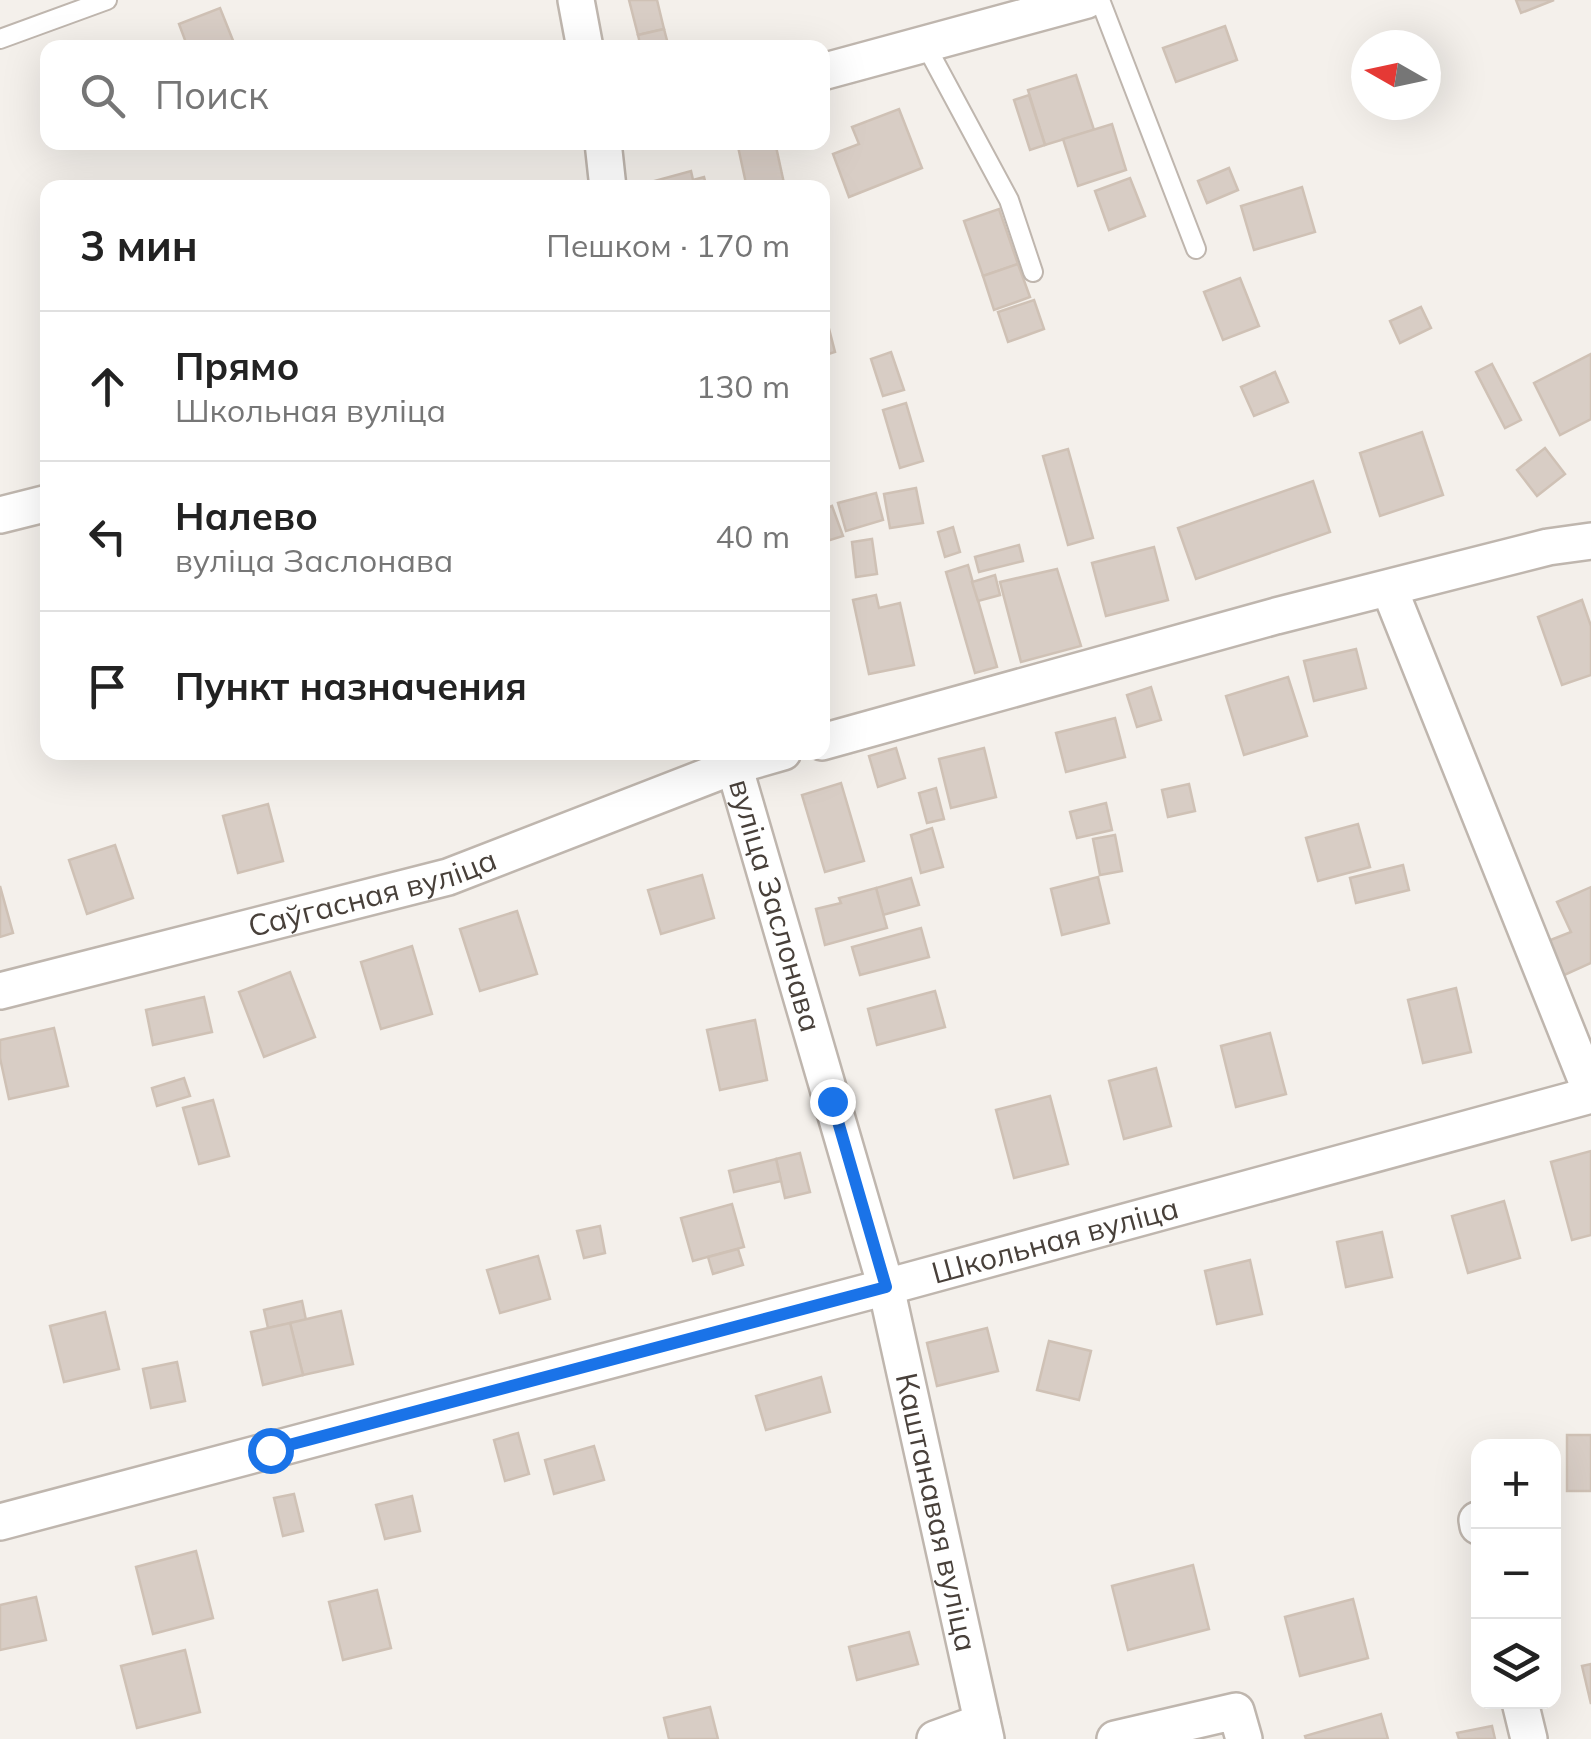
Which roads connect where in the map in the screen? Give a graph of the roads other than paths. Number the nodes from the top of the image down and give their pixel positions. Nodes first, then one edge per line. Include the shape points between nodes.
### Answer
1 (107, 0) edge
2 (576, 0) edge
3 (1087, 0) edge
4 (1100, 0) edge
5 (0, 39) edge
6 (584, 40) edge
7 (925, 44) junction
8 (830, 70) edge
9 (603, 150) edge
10 (607, 180) edge
11 (1196, 249) dead end
12 (1033, 272) dead end
13 (40, 505) edge
14 (1591, 514) edge
15 (0, 515) edge
16 (1591, 540) edge
17 (1548, 547) junction
18 (1389, 588) junction
19 (830, 740) edge
20 (730, 760) edge
21 (732, 760) edge
22 (0, 991) edge
23 (1591, 1094) edge
24 (886, 1287) junction
25 (0, 1522) edge
26 (1522, 1709) edge
27 (984, 1730) edge
28 (935, 1739) edge
29 (1115, 1739) edge
30 (1244, 1739) edge
31 (1529, 1739) edge

1 - 5 lane
2 - 6 street
3 - 7 street
4 - 11 lane
7 - 8 street
7 - 12 lane via 1009,200
9 - 10 street
13 - 15 street
14 - 17 street
16 - 17 street
17 - 18 street
18 - 19 street
18 - 23 street
20 - 22 street, Саўгасная вуліца via 448,876
21 - 24 street, вуліца Заслонава
23 - 24 street, Школьная вуліца
24 - 25 street, Школьная вуліца
24 - 27 street, Каштанавая вуліца
26 - 31 street
27 - 28 street
29 - 30 street via 1236,1711

